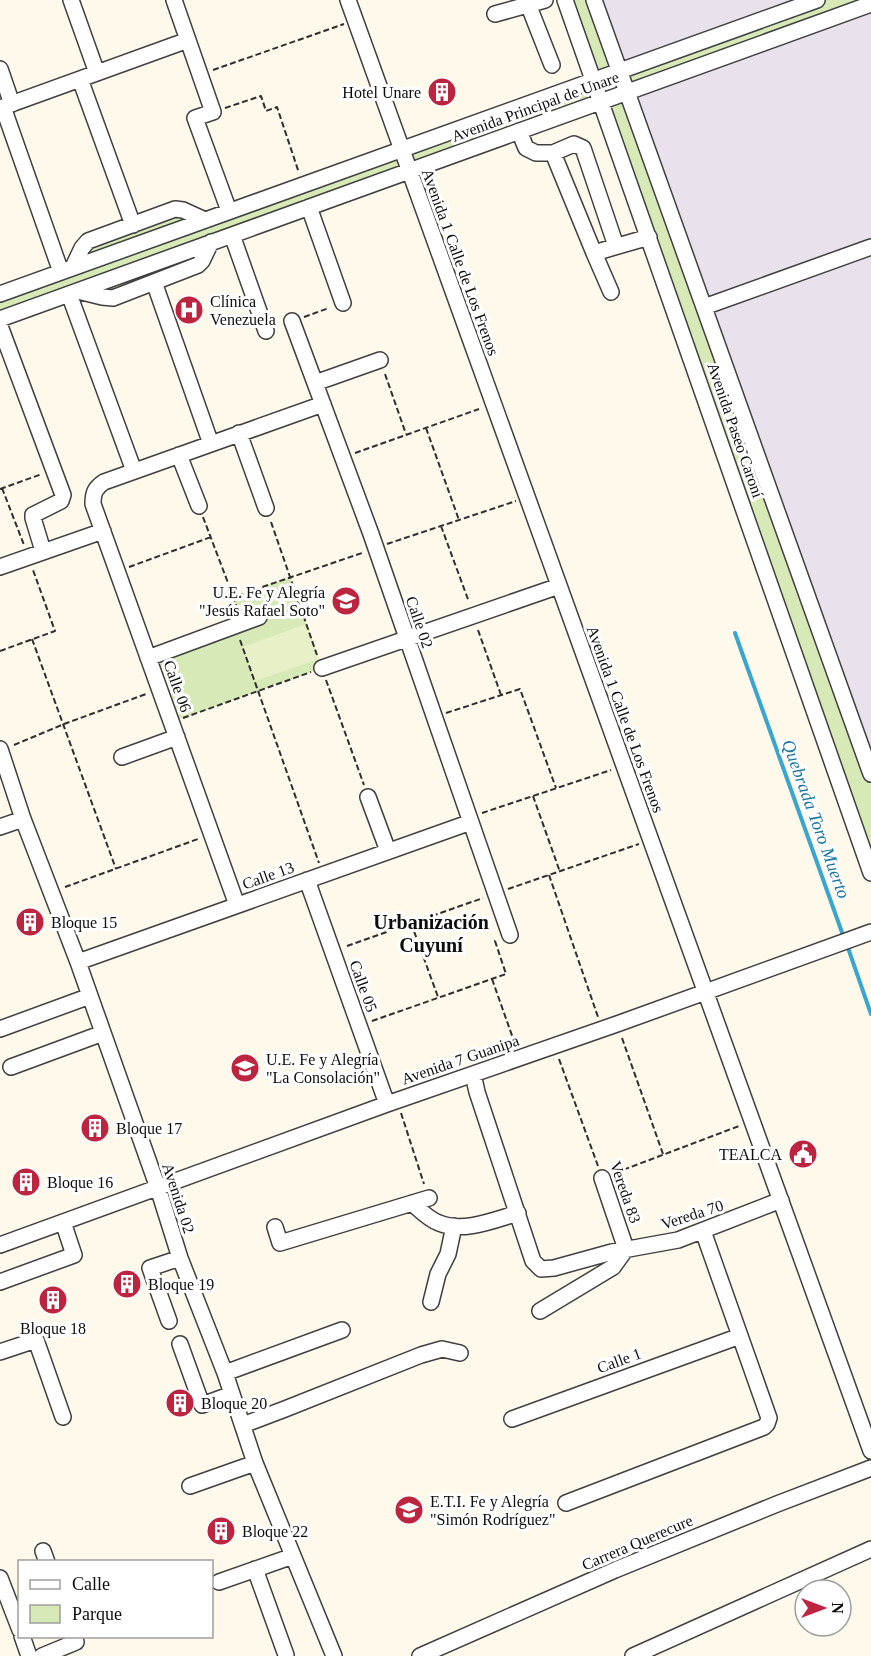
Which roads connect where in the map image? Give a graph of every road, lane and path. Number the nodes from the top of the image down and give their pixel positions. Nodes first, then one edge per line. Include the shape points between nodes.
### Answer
1 (71, 0) edge
2 (174, 0) edge
3 (348, 0) edge
4 (545, 0) edge
5 (565, 0) edge
6 (594, 0) edge
7 (817, 0) edge
8 (528, 4) junction
9 (871, 4) edge
10 (495, 14) dead end
11 (355, 20) junction
12 (188, 40) junction
13 (552, 65) dead end
14 (0, 69) edge
15 (619, 70) junction
16 (97, 73) junction
17 (200, 75) junction
18 (80, 79) junction
19 (593, 80) junction
20 (626, 92) junction
21 (601, 102) junction
22 (5, 106) edge
23 (213, 112) junction
24 (519, 131) junction
25 (401, 150) junction
26 (553, 153) junction
27 (409, 171) junction
28 (303, 185) junction
29 (309, 207) junction
30 (229, 211) junction
31 (205, 220) junction
32 (133, 225) junction
33 (232, 235) junction
34 (649, 237) junction
35 (211, 242) junction
36 (616, 246) junction
37 (871, 247) edge
38 (594, 253) junction
39 (67, 269) junction
40 (154, 282) junction
41 (73, 292) junction
42 (611, 292) dead end
43 (0, 294) edge
44 (343, 303) dead end
45 (704, 308) junction
46 (0, 319) edge
47 (292, 321) dead end
48 (0, 326) edge
49 (266, 331) dead end
50 (380, 360) joint
51 (315, 383) junction
52 (323, 404) junction
53 (493, 404) junction
54 (426, 428) junction
55 (239, 434) junction
56 (406, 435) junction
57 (211, 444) junction
58 (179, 455) junction
59 (343, 458) junction
60 (53, 470) junction
61 (134, 471) junction
62 (0, 489) edge
63 (527, 497) junction
64 (199, 506) joint
65 (266, 508) joint
66 (459, 520) junction
67 (441, 526) junction
68 (103, 531) junction
69 (211, 537) junction
70 (376, 548) junction
71 (43, 551) junction
72 (0, 567) edge
73 (118, 572) junction
74 (290, 577) junction
75 (559, 586) junction
76 (233, 597) junction
77 (473, 615) junction
78 (259, 617) dead end
79 (239, 625) junction
80 (55, 631) dead end
81 (32, 639) junction
82 (407, 639) junction
83 (0, 651) edge
84 (148, 658) junction
85 (322, 668) junction
86 (159, 689) junction
87 (258, 691) junction
88 (501, 695) junction
89 (434, 717) junction
90 (64, 724) junction
91 (174, 729) junction
92 (0, 749) edge
93 (122, 757) dead end
94 (624, 766) junction
95 (871, 774) edge
96 (556, 788) junction
97 (533, 796) junction
98 (368, 797) joint
99 (23, 819) junction
100 (471, 822) junction
101 (0, 827) edge
102 (212, 834) junction
103 (651, 840) junction
104 (388, 852) junction
105 (116, 869) junction
106 (560, 872) junction
107 (871, 873) edge
108 (323, 874) junction
109 (549, 875) junction
110 (307, 880) junction
111 (52, 892) junction
112 (496, 894) junction
113 (237, 905) junction
114 (411, 923) junction
115 (867, 933) edge
116 (510, 935) joint
117 (333, 951) junction
118 (78, 962) junction
119 (492, 979) junction
120 (706, 991) junction
121 (90, 996) junction
122 (438, 998) junction
123 (618, 1024) junction
124 (359, 1026) junction
125 (0, 1029) edge
126 (602, 1029) junction
127 (103, 1033) junction
128 (554, 1046) junction
129 (520, 1058) junction
130 (11, 1067) dead end
131 (473, 1074) junction
132 (392, 1102) junction
133 (752, 1120) junction
134 (663, 1154) junction
135 (602, 1178) junction
136 (158, 1188) junction
137 (429, 1198) joint
138 (781, 1200) junction
139 (412, 1203) junction
140 (518, 1213) junction
141 (63, 1222) junction
142 (454, 1226) junction
143 (274, 1227) dead end
144 (703, 1231) junction
145 (0, 1245) edge
146 (626, 1249) junction
147 (180, 1258) junction
148 (0, 1282) edge
149 (431, 1302) dead end
150 (540, 1311) dead end
151 (169, 1321) dead end
152 (342, 1330) dead end
153 (740, 1336) junction
154 (180, 1344) dead end
155 (0, 1352) edge
156 (460, 1353) dead end
157 (225, 1373) junction
158 (232, 1394) junction
159 (63, 1417) dead end
160 (512, 1419) dead end
161 (243, 1425) junction
162 (871, 1451) edge
163 (255, 1463) junction
164 (871, 1468) edge
165 (190, 1486) dead end
166 (566, 1503) dead end
167 (871, 1549) edge
168 (292, 1556) junction
169 (255, 1569) junction
170 (0, 1578) edge
171 (219, 1582) dead end
172 (18, 1625) edge
173 (23, 1638) edge
174 (75, 1638) edge
175 (286, 1655) edge
176 (29, 1656) edge
177 (42, 1656) edge
178 (334, 1656) edge
179 (420, 1656) edge
180 (633, 1656) edge

1 - 16 street
2 - 12 street
3 - 11 street, Avenida 1 Calle de Los Frenos
4 - 8 street
5 - 19 street, Avenida Paseo Caroní
6 - 15 street, Avenida Paseo Caroní
7 - 15 street, Avenida Principal de Unare
8 - 10 street
8 - 13 street
9 - 20 street, Avenida Principal de Unare
11 - 17 path
11 - 25 street, Avenida 1 Calle de Los Frenos
12 - 16 street
12 - 17 street
14 - 22 street
15 - 19 street, Avenida Principal de Unare
15 - 20 street, Avenida Paseo Caroní
16 - 18 street
17 - 23 street
18 - 22 street
18 - 32 street
19 - 21 street, Avenida Paseo Caroní
19 - 25 street, Avenida Principal de Unare
20 - 21 street, Avenida Principal de Unare
20 - 45 street, Avenida Paseo Caroní
21 - 24 street, Avenida Principal de Unare
21 - 34 street, Avenida Paseo Caroní
22 - 39 street
23 - 28 path via 261,96 266,111 278,107
23 - 30 street via 195,118
24 - 26 street via 526,148 536,153
24 - 27 street, Avenida Principal de Unare
25 - 27 street, Avenida 1 Calle de Los Frenos
25 - 28 street, Avenida Principal de Unare
26 - 36 street via 574,144 583,148
26 - 38 street
27 - 29 street, Avenida Principal de Unare
27 - 53 street, Avenida 1 Calle de Los Frenos
28 - 30 street, Avenida Principal de Unare
29 - 33 street, Avenida Principal de Unare
29 - 44 street
30 - 31 street, Avenida Principal de Unare
31 - 32 street via 179,208
31 - 39 street, Avenida Principal de Unare
32 - 39 street via 88,241
33 - 35 street, Avenida Principal de Unare
33 - 49 street
34 - 36 street
34 - 107 street, Avenida Paseo Caroní
35 - 40 street via 198,265
35 - 41 street, Avenida Principal de Unare
36 - 38 street
37 - 45 street
38 - 42 street
39 - 43 street, Avenida Principal de Unare
40 - 41 street via 113,298
40 - 57 street
41 - 46 street, Avenida Principal de Unare
41 - 61 street
45 - 95 street, Avenida Paseo Caroní
47 - 51 street, Calle 02
48 - 60 street
50 - 51 street
50 - 56 path
51 - 52 street, Calle 02
52 - 55 street
52 - 59 street, Calle 02
53 - 54 path
53 - 63 street, Avenida 1 Calle de Los Frenos
54 - 56 path
54 - 66 path
55 - 57 street
55 - 65 street
56 - 59 path
57 - 58 street
58 - 61 street
58 - 64 street
59 - 70 street, Calle 02
60 - 62 path
60 - 71 street via 63,495 61,501 33,518
61 - 68 street, Calle 06 via 97,487 93,504
63 - 66 path
63 - 75 street, Avenida 1 Calle de Los Frenos
64 - 69 path
65 - 74 path
66 - 67 path
67 - 70 path
67 - 77 path
68 - 71 street
68 - 73 street, Calle 06
69 - 73 path
69 - 76 path
70 - 74 path
70 - 82 street, Calle 02
71 - 72 street
73 - 84 street, Calle 06
74 - 76 path
74 - 85 path
75 - 77 street
75 - 94 street, Avenida 1 Calle de Los Frenos
76 - 79 path
77 - 82 street
77 - 88 path
78 - 79 street
79 - 84 street
79 - 87 path
80 - 81 path
81 - 83 path
81 - 90 path
82 - 85 street
82 - 89 street, Calle 02
84 - 86 street, Calle 06
85 - 87 path
85 - 98 path
86 - 90 path
86 - 91 street, Calle 06
87 - 91 path
87 - 108 path
88 - 89 path
88 - 96 path via 520,689
89 - 100 street, Calle 02
90 - 92 path
90 - 105 path
91 - 93 street
91 - 102 street, Calle 06
92 - 99 street, Avenida 02
94 - 96 path
94 - 103 street, Avenida 1 Calle de Los Frenos
96 - 97 path
97 - 100 path via 481,813
97 - 106 path
98 - 104 street
99 - 101 street
99 - 111 street, Avenida 02
100 - 104 street, Calle 13
100 - 112 street, Calle 02
102 - 105 path
102 - 113 street, Calle 06
103 - 106 path
103 - 120 street, Avenida 1 Calle de Los Frenos
104 - 108 street, Calle 13
105 - 111 path
106 - 109 path
108 - 110 street, Calle 13
109 - 112 path
109 - 126 path
110 - 113 street, Calle 13
110 - 117 street, Calle 05
111 - 118 street, Avenida 02
112 - 114 path
112 - 116 street, Calle 02
113 - 118 street, Calle 13
114 - 117 path
114 - 122 path
115 - 120 street, Avenida 7 Guanipa
116 - 119 path via 495,941 506,974
117 - 124 street, Calle 05
118 - 121 street, Avenida 02
119 - 122 path
119 - 129 path
120 - 123 street, Avenida 7 Guanipa
120 - 133 street, Avenida 1 Calle de Los Frenos
121 - 125 street
121 - 127 street, Avenida 02
122 - 124 path
123 - 126 street, Avenida 7 Guanipa
123 - 134 path
124 - 132 street, Calle 05
126 - 128 street, Avenida 7 Guanipa
127 - 130 street
127 - 136 street, Avenida 02
128 - 129 street, Avenida 7 Guanipa
128 - 135 path, Vereda 83
129 - 131 street, Avenida 7 Guanipa
131 - 132 street, Avenida 7 Guanipa
131 - 140 street
132 - 136 street, Avenida 7 Guanipa
132 - 137 path
133 - 134 path
133 - 138 street, Avenida 1 Calle de Los Frenos
134 - 135 path
135 - 146 street, Vereda 83
136 - 141 street, Avenida 7 Guanipa
136 - 147 street, Avenida 02
137 - 139 street
138 - 144 street, Vereda 70
138 - 162 street, Avenida 1 Calle de Los Frenos
139 - 142 street via 439,1223
139 - 143 street via 280,1243
140 - 142 street via 485,1223
140 - 146 street, Vereda 70 via 533,1261 541,1269
141 - 145 street, Avenida 7 Guanipa
141 - 148 street via 74,1255
142 - 149 street
144 - 146 street, Vereda 70 via 678,1240
144 - 153 street
146 - 150 street, Vereda 83 via 614,1267
147 - 151 street via 150,1268
147 - 157 street, Avenida 02
152 - 157 street
153 - 160 street, Calle 1
153 - 166 street via 769,1418 764,1427
154 - 158 street via 202,1405
155 - 159 street via 36,1340
156 - 161 street via 442,1349 421,1354
157 - 158 street, Avenida 02
158 - 161 street, Avenida 02
161 - 163 street, Avenida 02
163 - 165 street
163 - 168 street, Avenida 02
164 - 179 street, Carrera Querecure via 615,1570
167 - 180 street
168 - 169 street
168 - 178 street, Avenida 02
169 - 171 street
169 - 175 street
170 - 172 street
173 - 176 street
174 - 177 street via 76,1642

